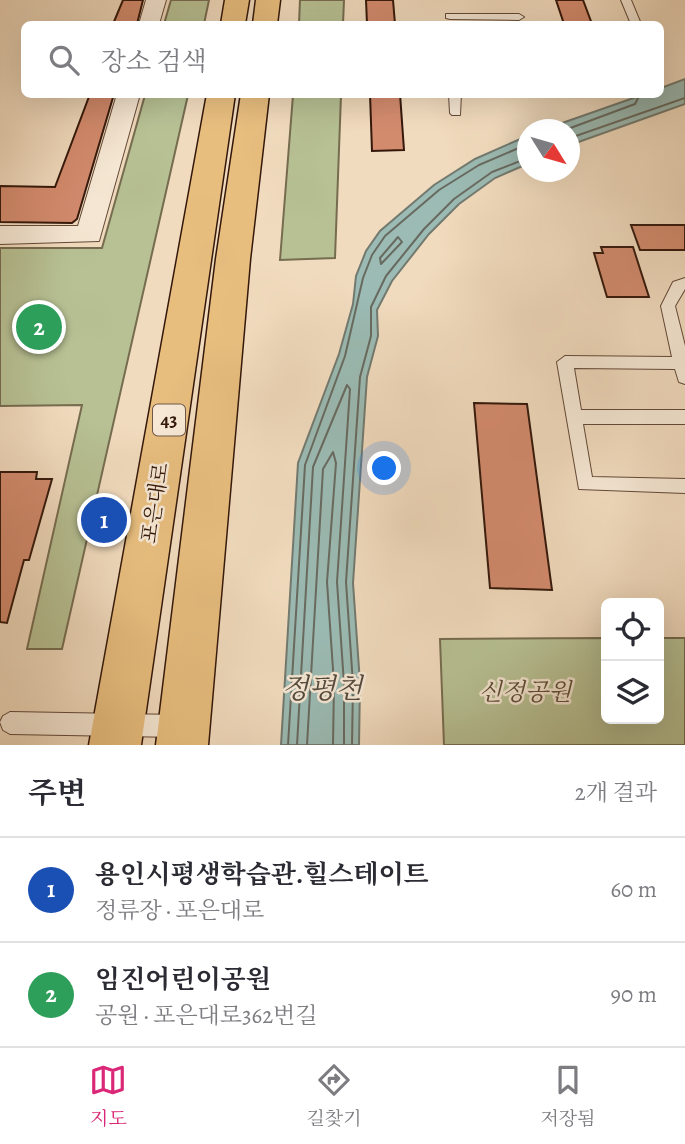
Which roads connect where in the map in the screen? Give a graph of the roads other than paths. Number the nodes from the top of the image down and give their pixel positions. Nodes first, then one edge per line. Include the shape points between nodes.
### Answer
1 (156, 0) edge
2 (237, 0) edge
3 (268, 0) edge
4 (449, 0) edge
5 (626, 0) edge
6 (519, 17) edge
7 (451, 20) edge
8 (150, 21) edge
9 (234, 21) edge
10 (265, 21) edge
11 (635, 21) edge
12 (128, 98) edge
13 (220, 98) edge
14 (254, 98) edge
15 (455, 98) edge
16 (456, 113) dead end
17 (0, 235) edge
18 (685, 284) edge
19 (683, 370) edge
20 (574, 417) junction
21 (685, 418) edge
22 (685, 486) edge
23 (10, 723) dead end
24 (117, 734) edge
25 (183, 736) edge

1 - 8 street
2 - 9 main road
3 - 10 main road
4 - 7 lane
5 - 11 lane
6 - 7 lane
12 - 17 street via 89,235
13 - 24 main road, 포은대로 / 43
14 - 25 main road, 43
15 - 16 lane
18 - 19 lane via 678,286 668,306
19 - 20 lane via 565,362
20 - 21 lane
20 - 22 lane via 585,484
23 - 24 lane
24 - 25 lane

